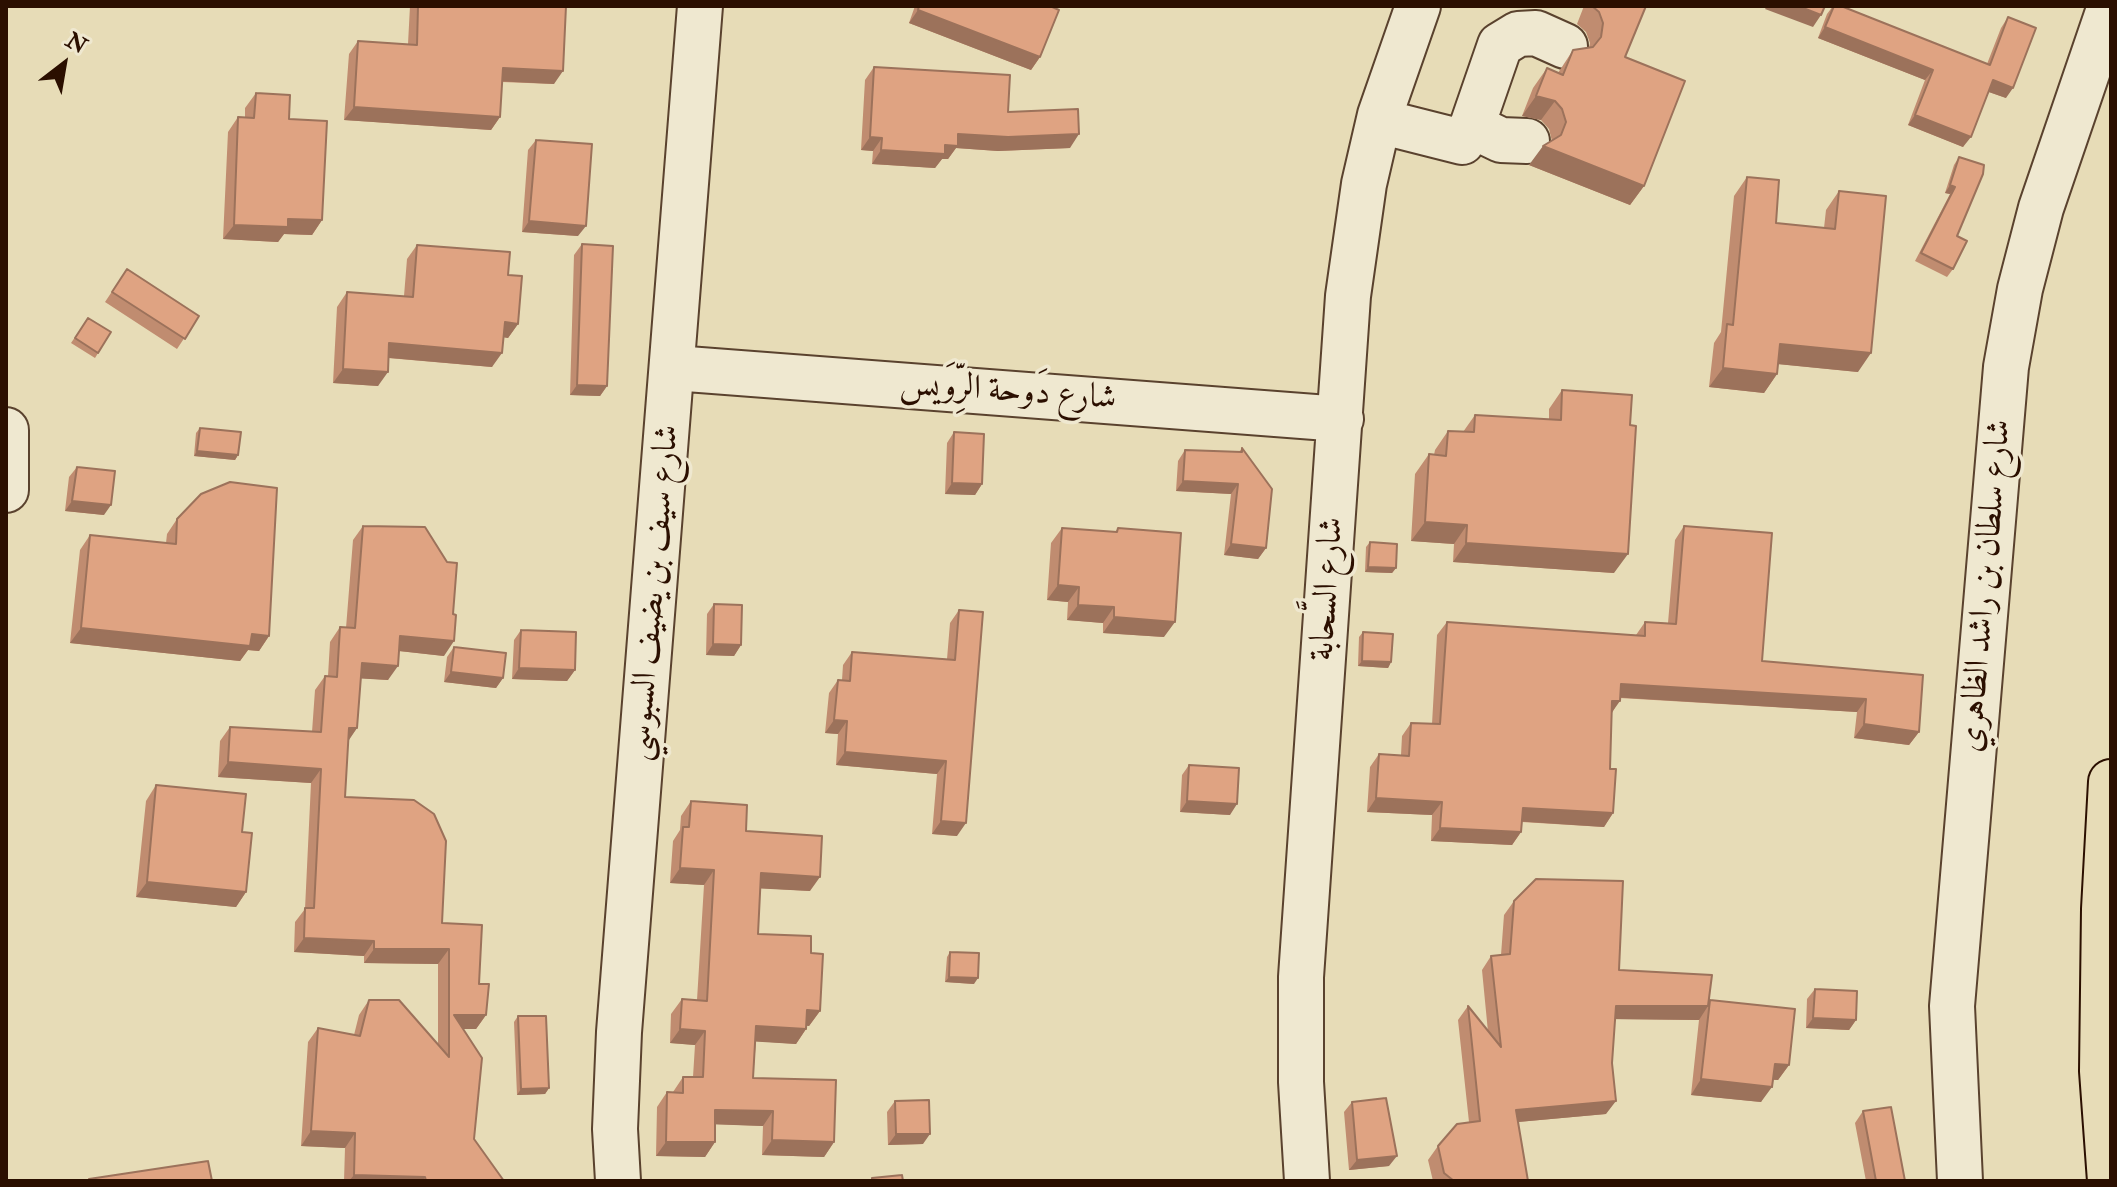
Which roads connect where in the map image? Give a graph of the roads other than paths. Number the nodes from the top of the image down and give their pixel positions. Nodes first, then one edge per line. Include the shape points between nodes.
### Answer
1 (700, 6) edge
2 (1418, 6) edge
3 (2110, 6) edge
4 (1565, 46) dead end
5 (1379, 121) junction
6 (1472, 126) junction
7 (1527, 141) dead end
8 (674, 368) junction
9 (1341, 419) junction
10 (6, 430) edge
11 (6, 490) edge
12 (2111, 782) edge
13 (618, 1181) edge
14 (1307, 1181) edge
15 (1960, 1181) edge
16 (2110, 1181) edge

1 - 8 street, شارع سيف بن يضيف السبوسي
2 - 5 street, شارع السَّحابة
3 - 15 street, شارع سلطان بن راشد الظاهري via 2041,208 2006,367 1952,1006
4 - 6 street via 1536,33 1518,34 1500,45
5 - 6 street via 1462,142
5 - 9 street, شارع السَّحابة via 1355,236
6 - 7 street via 1501,140
8 - 9 street, شارع دَوحة الرِّوَيس
8 - 13 street, شارع سيف بن يضيف السبوسي via 619,1032
9 - 14 street, شارع السَّحابة via 1301,977
10 - 11 street
12 - 16 main road via 2102,1071

